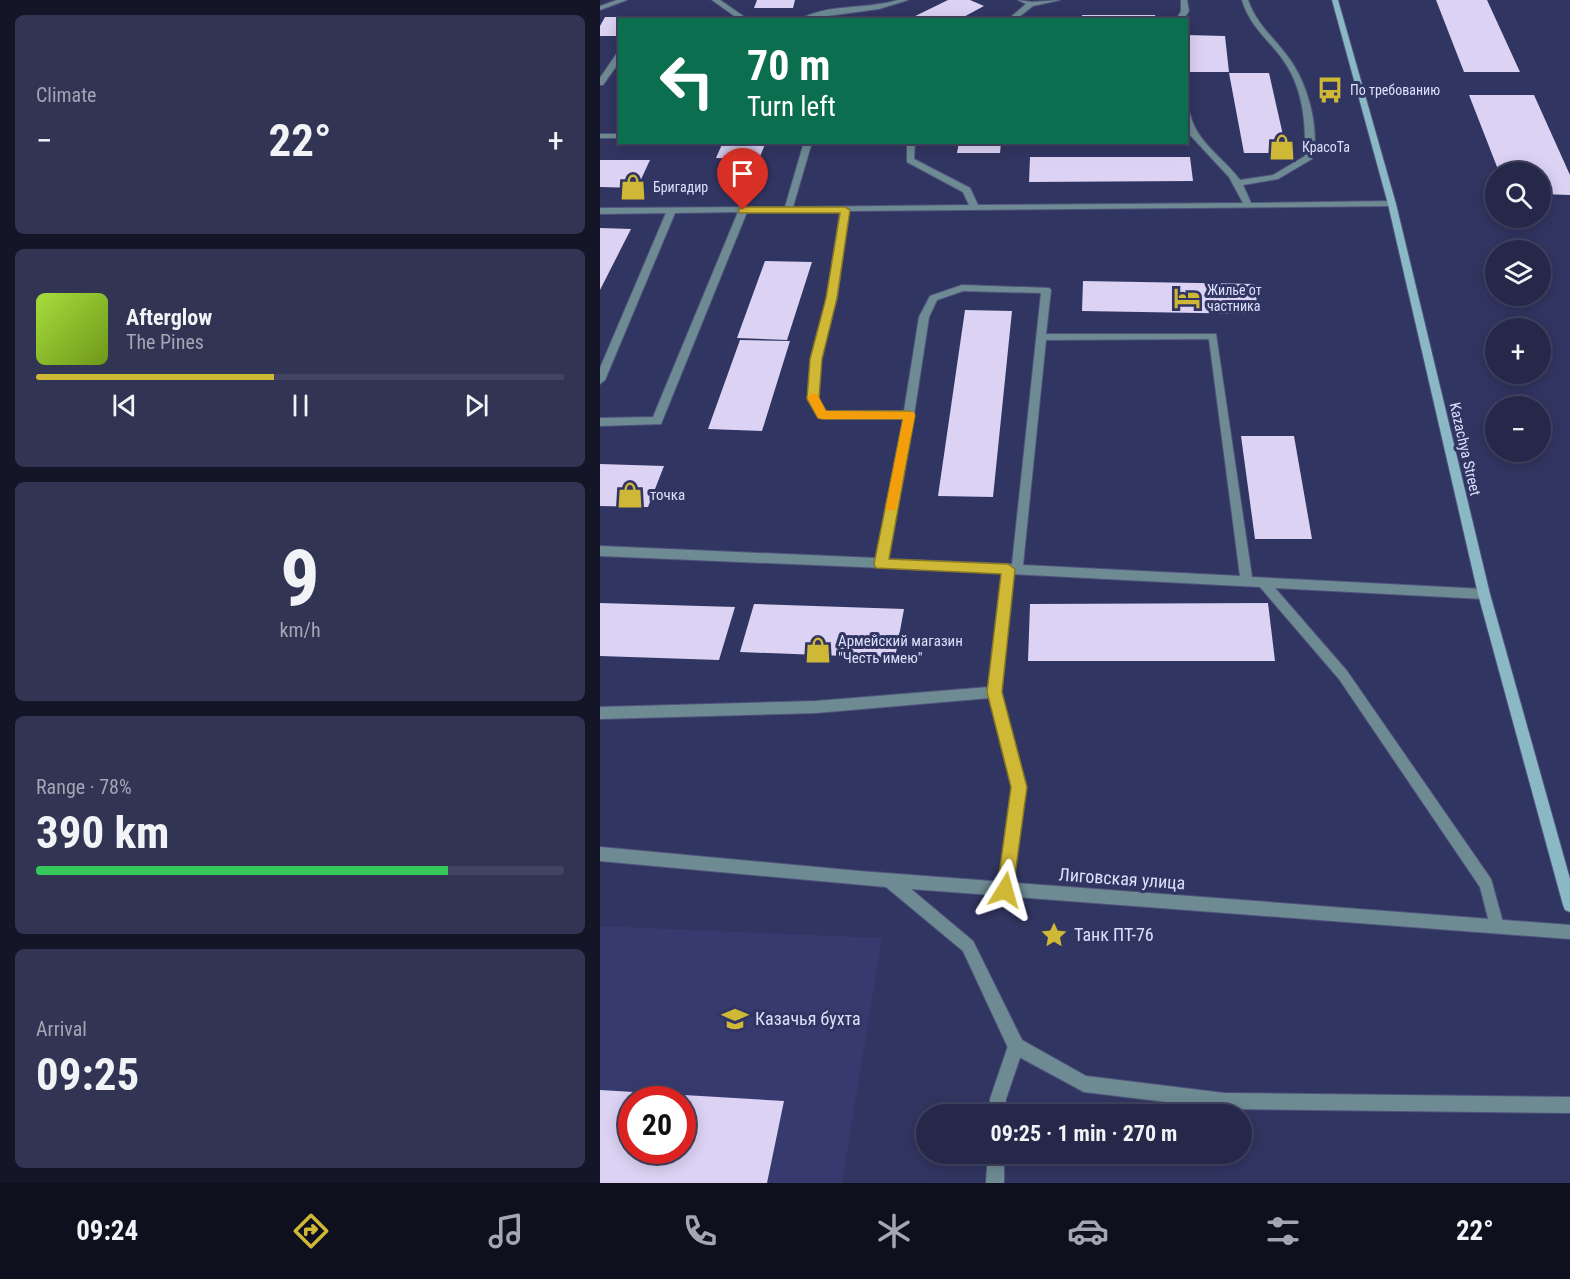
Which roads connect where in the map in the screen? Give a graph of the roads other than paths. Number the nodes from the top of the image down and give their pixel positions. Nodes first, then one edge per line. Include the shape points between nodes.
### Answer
1 (624, 0) edge
2 (715, 0) edge
3 (904, 0) edge
4 (1021, 0) edge
5 (1057, 0) edge
6 (1184, 0) edge
7 (1245, 0) edge
8 (1335, 0) edge
9 (1031, 4) junction
10 (600, 8) edge
11 (742, 18) edge
12 (804, 18) edge
13 (1013, 18) edge
14 (1180, 18) edge
15 (618, 59) edge
16 (600, 83) edge
17 (1189, 132) edge
18 (600, 136) edge
19 (618, 136) edge
20 (807, 144) edge
21 (911, 144) edge
22 (1238, 183) junction
23 (1392, 204) junction
24 (1248, 205) junction
25 (975, 208) junction
26 (743, 210) junction
27 (788, 210) junction
28 (845, 210) junction
29 (600, 211) edge
30 (671, 212) junction
31 (1041, 337) junction
32 (600, 380) edge
33 (909, 415) junction
34 (600, 422) edge
35 (600, 551) edge
36 (881, 564) junction
37 (1012, 570) junction
38 (1247, 581) junction
39 (1264, 583) junction
40 (1484, 594) junction
41 (995, 692) junction
42 (600, 713) edge
43 (600, 854) edge
44 (889, 880) junction
45 (1005, 890) junction
46 (1570, 904) edge
47 (1497, 926) junction
48 (1570, 932) edge
49 (1016, 1046) junction
50 (998, 1104) edge
51 (1570, 1105) edge
52 (996, 1164) edge
53 (995, 1183) edge

1 - 10 street
2 - 11 street
3 - 12 street via 885,7 820,9
4 - 9 street
5 - 9 street
6 - 14 street via 1185,11
7 - 22 street via 1250,20 1284,55 1300,81 1311,122 1310,157 1275,177
8 - 23 street, Kazachya Street
9 - 13 street
15 - 16 street
17 - 22 street
18 - 19 street
20 - 27 street
21 - 25 street via 910,160 967,190
22 - 24 street
23 - 24 street
23 - 40 street, Kazachya Street
24 - 25 street
25 - 28 street
26 - 27 street
26 - 30 street
26 - 34 street via 657,421
27 - 28 street
28 - 33 street via 832,298 816,359 813,399 823,415
29 - 30 street
30 - 32 street
31 - 33 street via 1046,290 962,288 933,298 924,317
31 - 37 street
31 - 38 street via 1213,336
33 - 36 street
35 - 36 street
36 - 37 street
37 - 38 street
37 - 41 street
38 - 39 street
39 - 40 street
39 - 47 street via 1343,675 1485,884
40 - 46 street, Kazachya Street
41 - 42 street via 816,707
41 - 45 street via 1019,787
43 - 44 street, Лиговская улица
44 - 45 street, Лиговская улица
44 - 49 street via 968,946
45 - 47 street, Лиговская улица
47 - 48 street, Лиговская улица
49 - 50 street
49 - 51 street via 1084,1084 1224,1101
52 - 53 street

